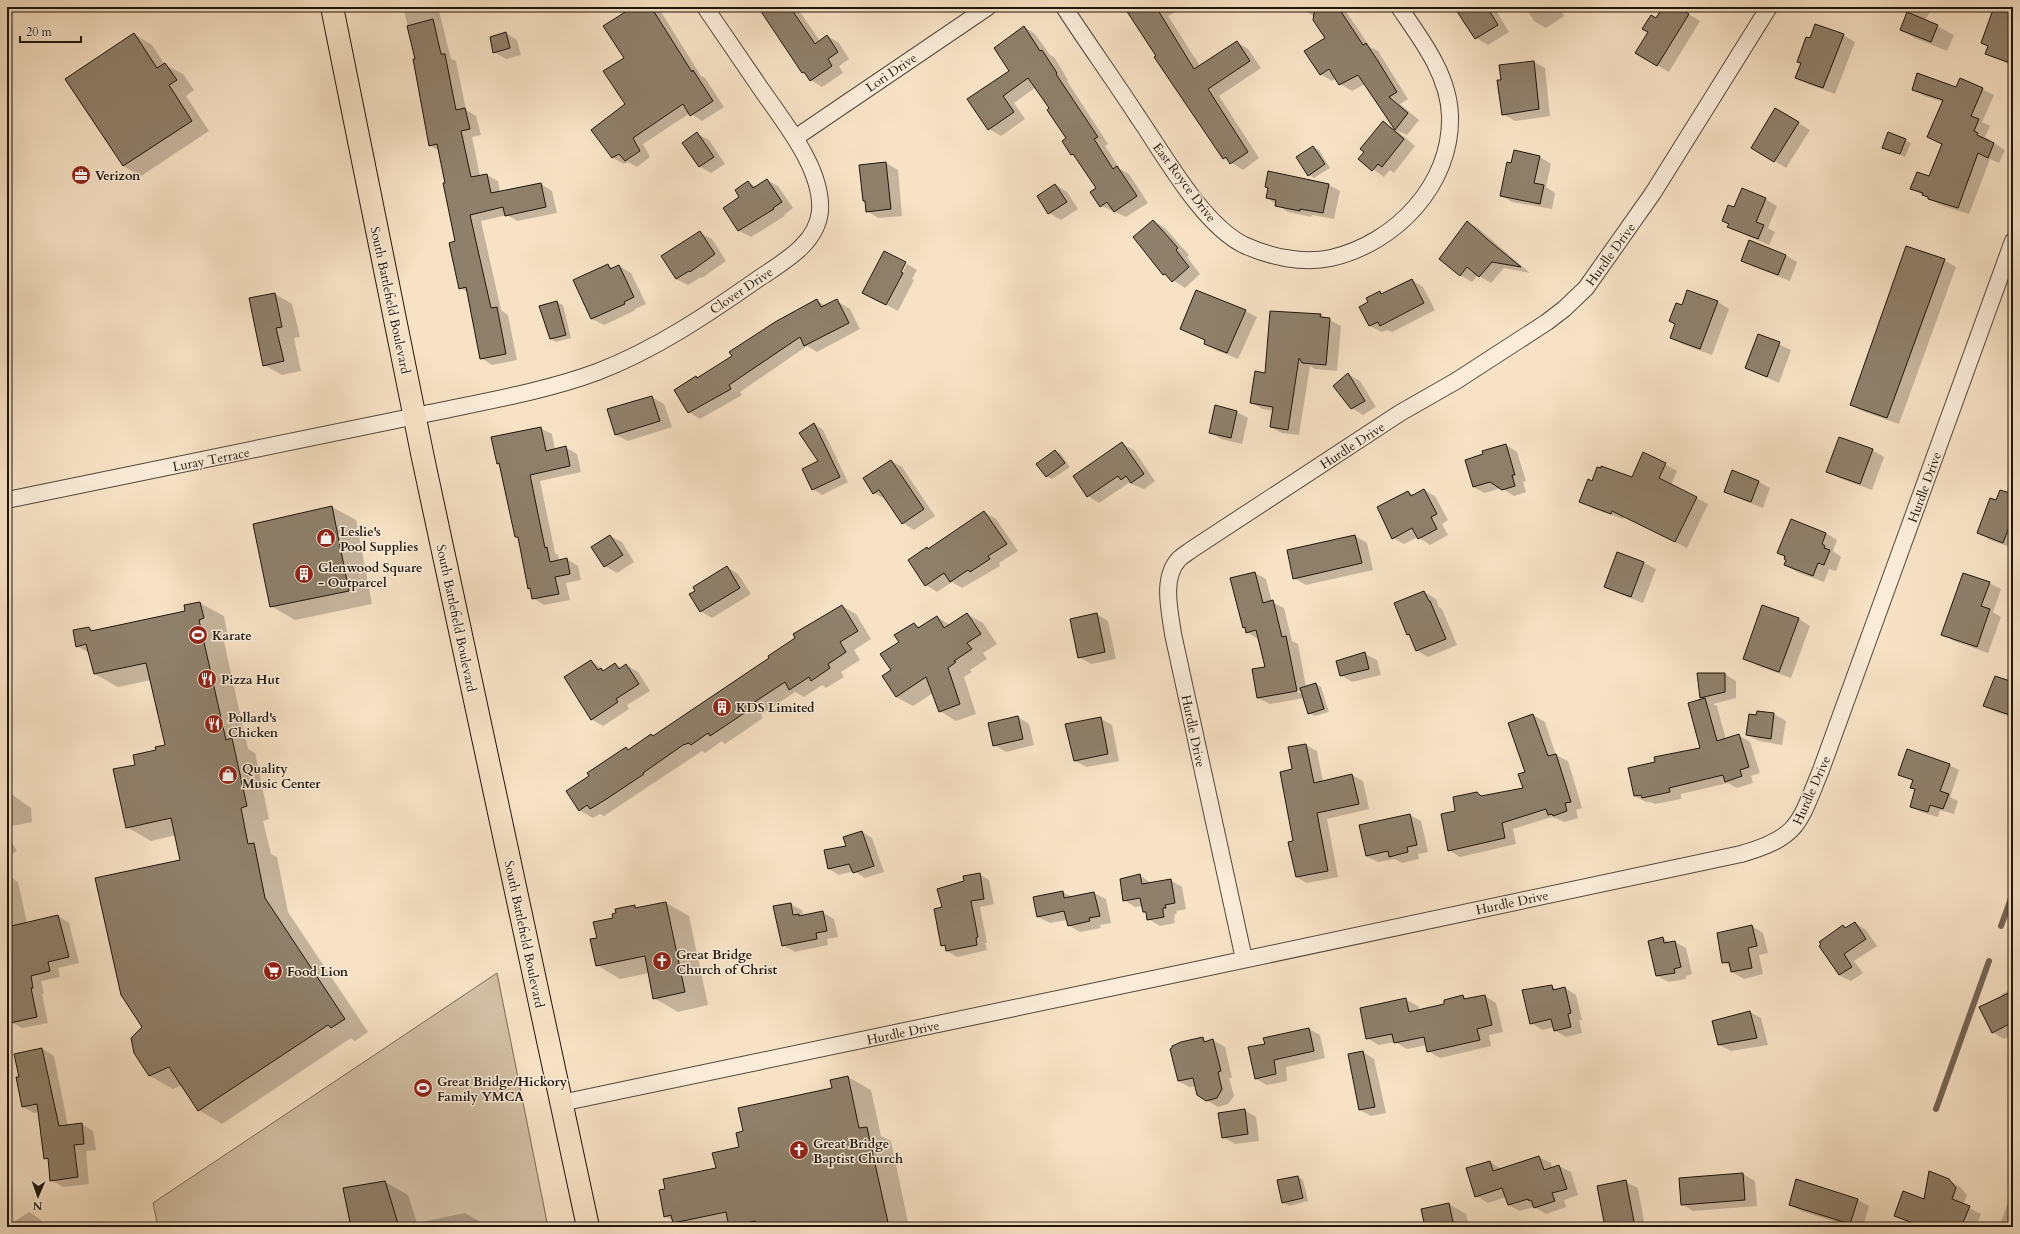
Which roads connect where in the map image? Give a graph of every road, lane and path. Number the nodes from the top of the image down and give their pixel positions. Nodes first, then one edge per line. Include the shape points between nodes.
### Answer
1 (332, 7) edge
2 (705, 7) edge
3 (988, 7) edge
4 (1064, 7) edge
5 (1399, 7) edge
6 (1769, 7) edge
7 (794, 138) junction
8 (2013, 241) edge
9 (415, 416) junction
10 (7, 500) edge
11 (1244, 960) junction
12 (561, 1103) junction
13 (588, 1227) edge

1 - 9 main road, South Battlefield Boulevard
2 - 7 street, Clover Drive
3 - 7 street, Lori Drive
4 - 5 street, East Royce Drive via 1212,221 1244,245 1282,258 1312,260 1331,258 1358,250 1386,234 1412,213 1425,196 1442,162 1449,134 1450,114 1441,76
6 - 11 street, Hurdle Drive via 1644,205 1586,288 1564,309 1191,550 1179,559 1174,567 1168,590 1173,634
7 - 9 street, Clover Drive via 810,165 820,199 820,210 817,227 803,246 790,257 727,301 658,343 596,372 551,386
8 - 11 street, Hurdle Drive via 1822,770 1798,823 1790,833 1778,841 1741,854
9 - 10 street, Luray Terrace
9 - 12 main road, South Battlefield Boulevard
11 - 12 street, Hurdle Drive
12 - 13 main road, South Battlefield Boulevard

